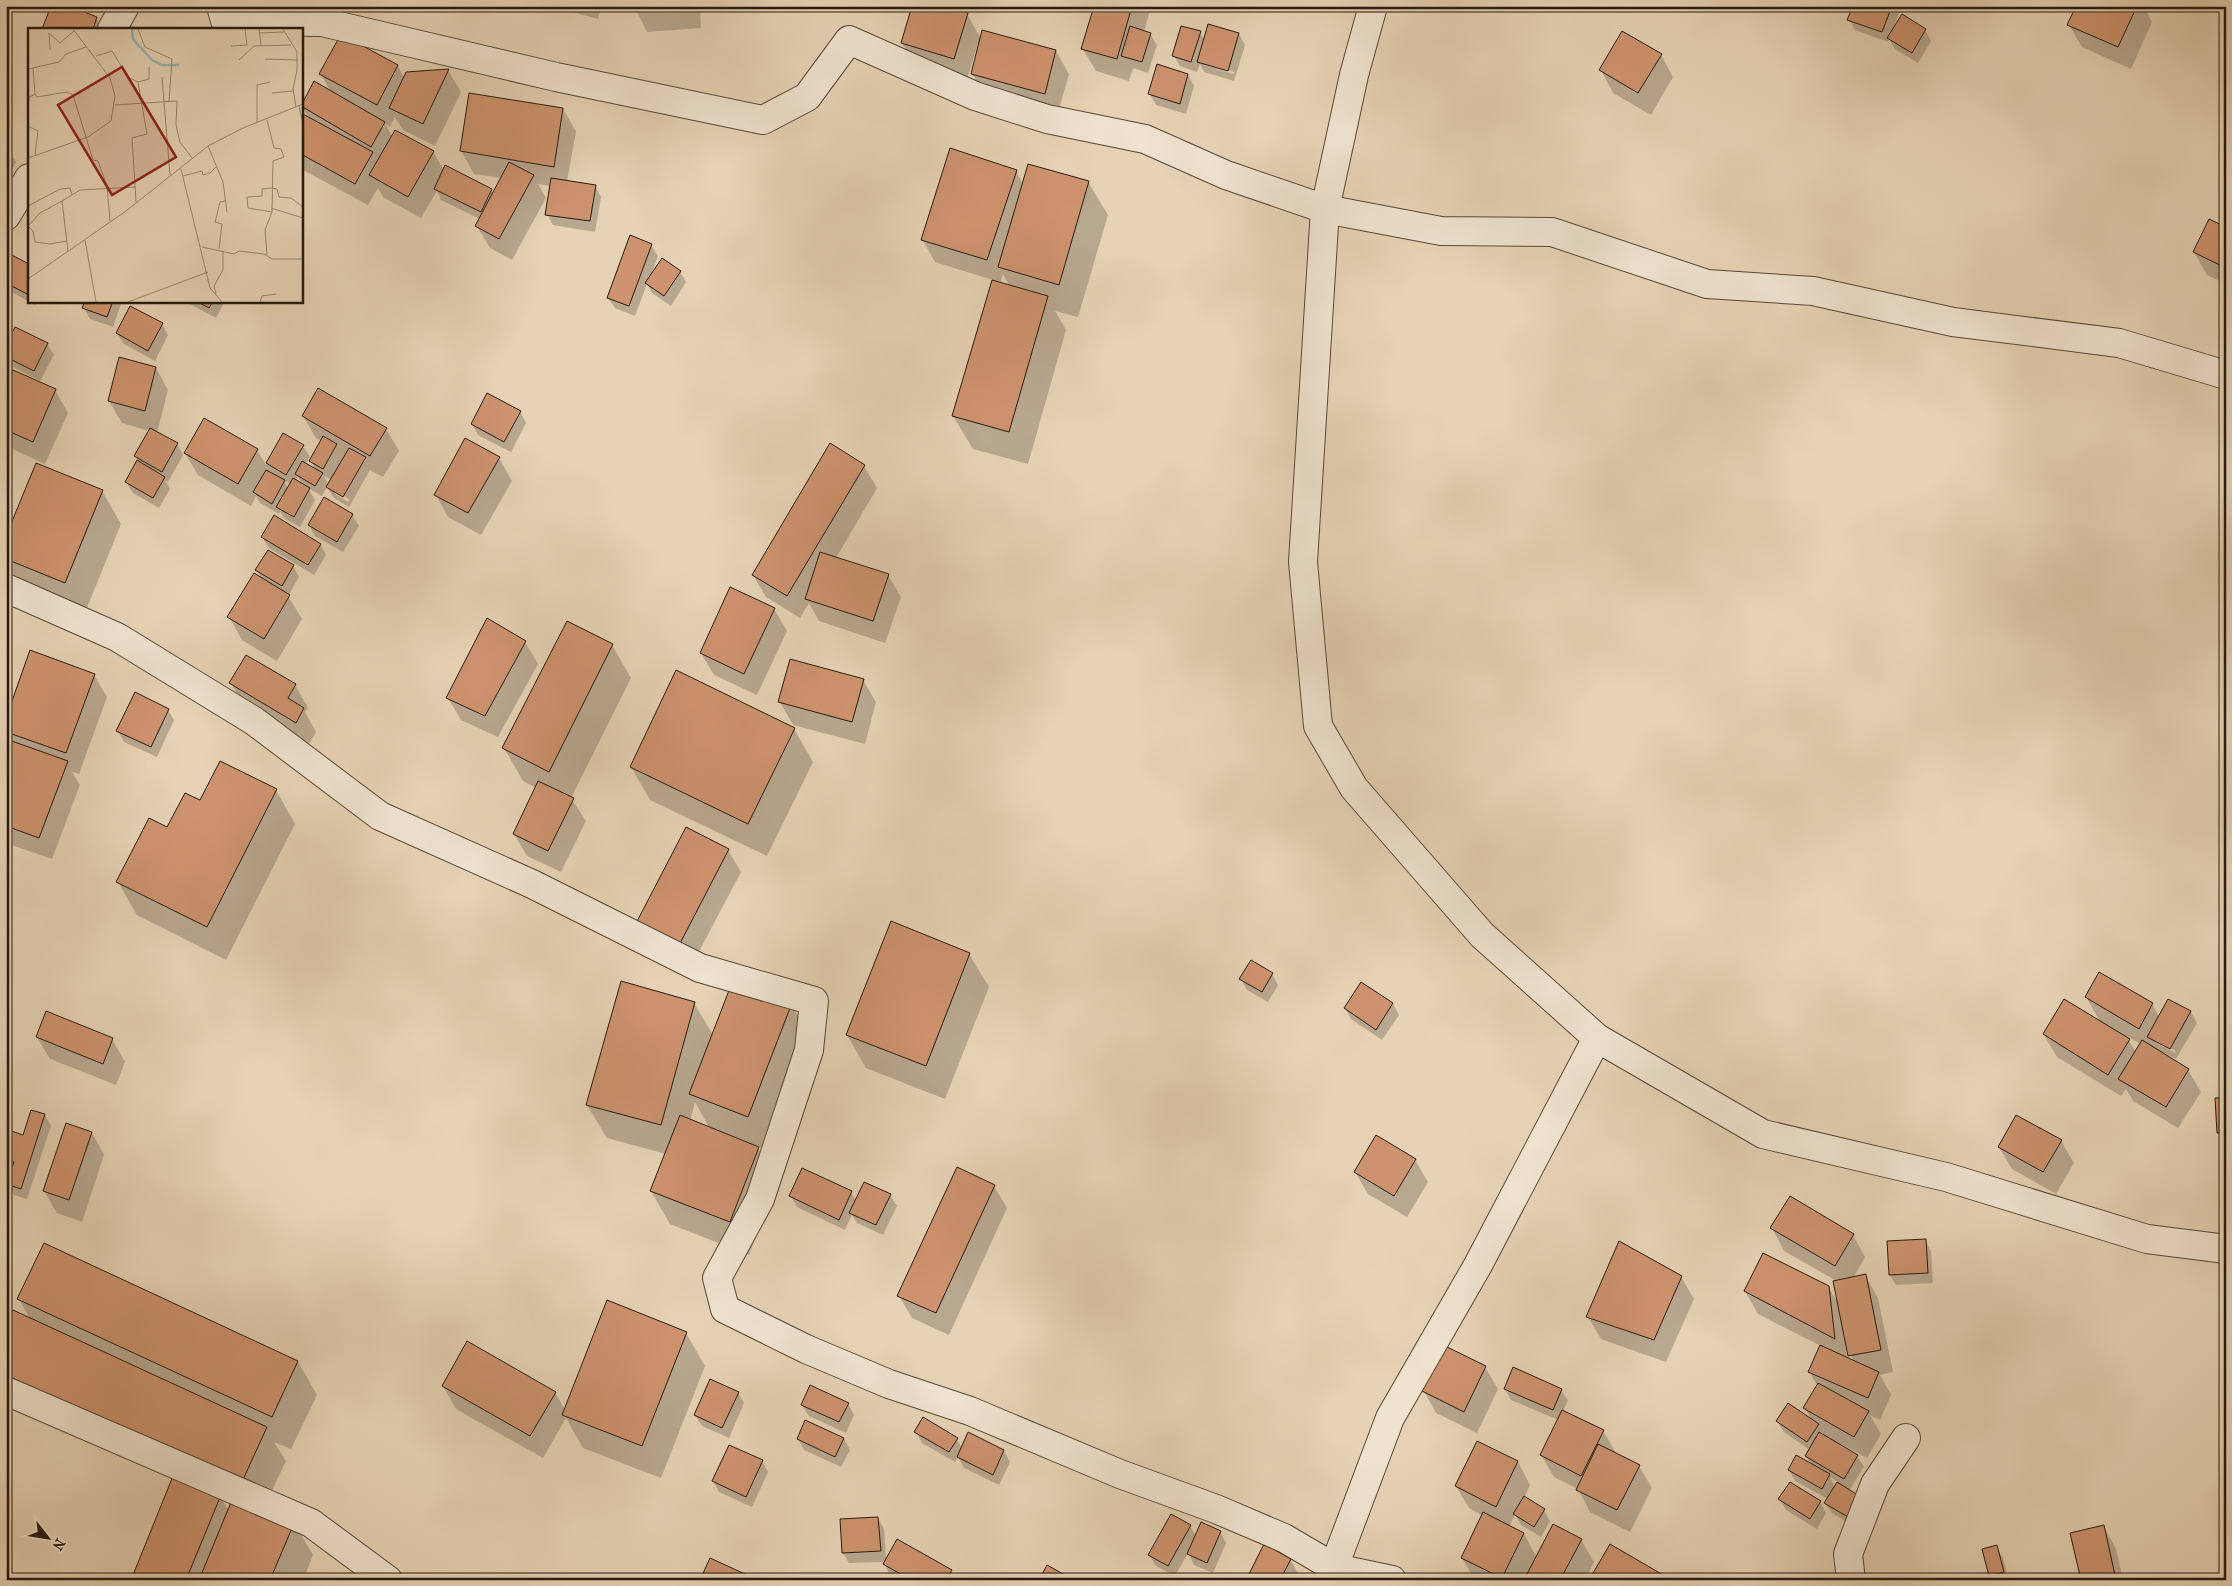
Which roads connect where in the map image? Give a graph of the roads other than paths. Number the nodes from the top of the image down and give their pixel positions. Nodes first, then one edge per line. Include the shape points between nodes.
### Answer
1 (125, 6) edge
2 (221, 6) edge
3 (1373, 6) edge
4 (113, 28) edge
5 (28, 180) edge
6 (1325, 208) junction
7 (6, 216) edge
8 (2226, 375) edge
9 (6, 588) edge
10 (1597, 1038) junction
11 (2226, 1249) edge
12 (6, 1391) edge
13 (1906, 1438) dead end
14 (1332, 1574) edge
15 (388, 1580) edge
16 (1392, 1580) edge
17 (1851, 1580) edge

1 - 4 street
2 - 6 street via 225,22 322,22 556,77 763,120 806,97 849,40 975,96 1047,119 1145,139 1226,175
3 - 6 street via 1354,75
5 - 7 street
6 - 8 street via 1441,231 1552,232 1707,284 1813,291 1953,322 2119,343
6 - 10 street via 1303,562 1318,726 1354,788 1482,935
9 - 14 street via 117,637 254,721 380,816 532,884 700,968 814,1001 809,1050 760,1199 717,1278 725,1309 806,1349 889,1384 970,1411 1284,1538
10 - 11 street via 1763,1134 1946,1177 2147,1239
10 - 14 street via 1478,1265 1390,1418
12 - 15 street via 311,1523
13 - 17 street via 1875,1484 1848,1554
14 - 16 street

